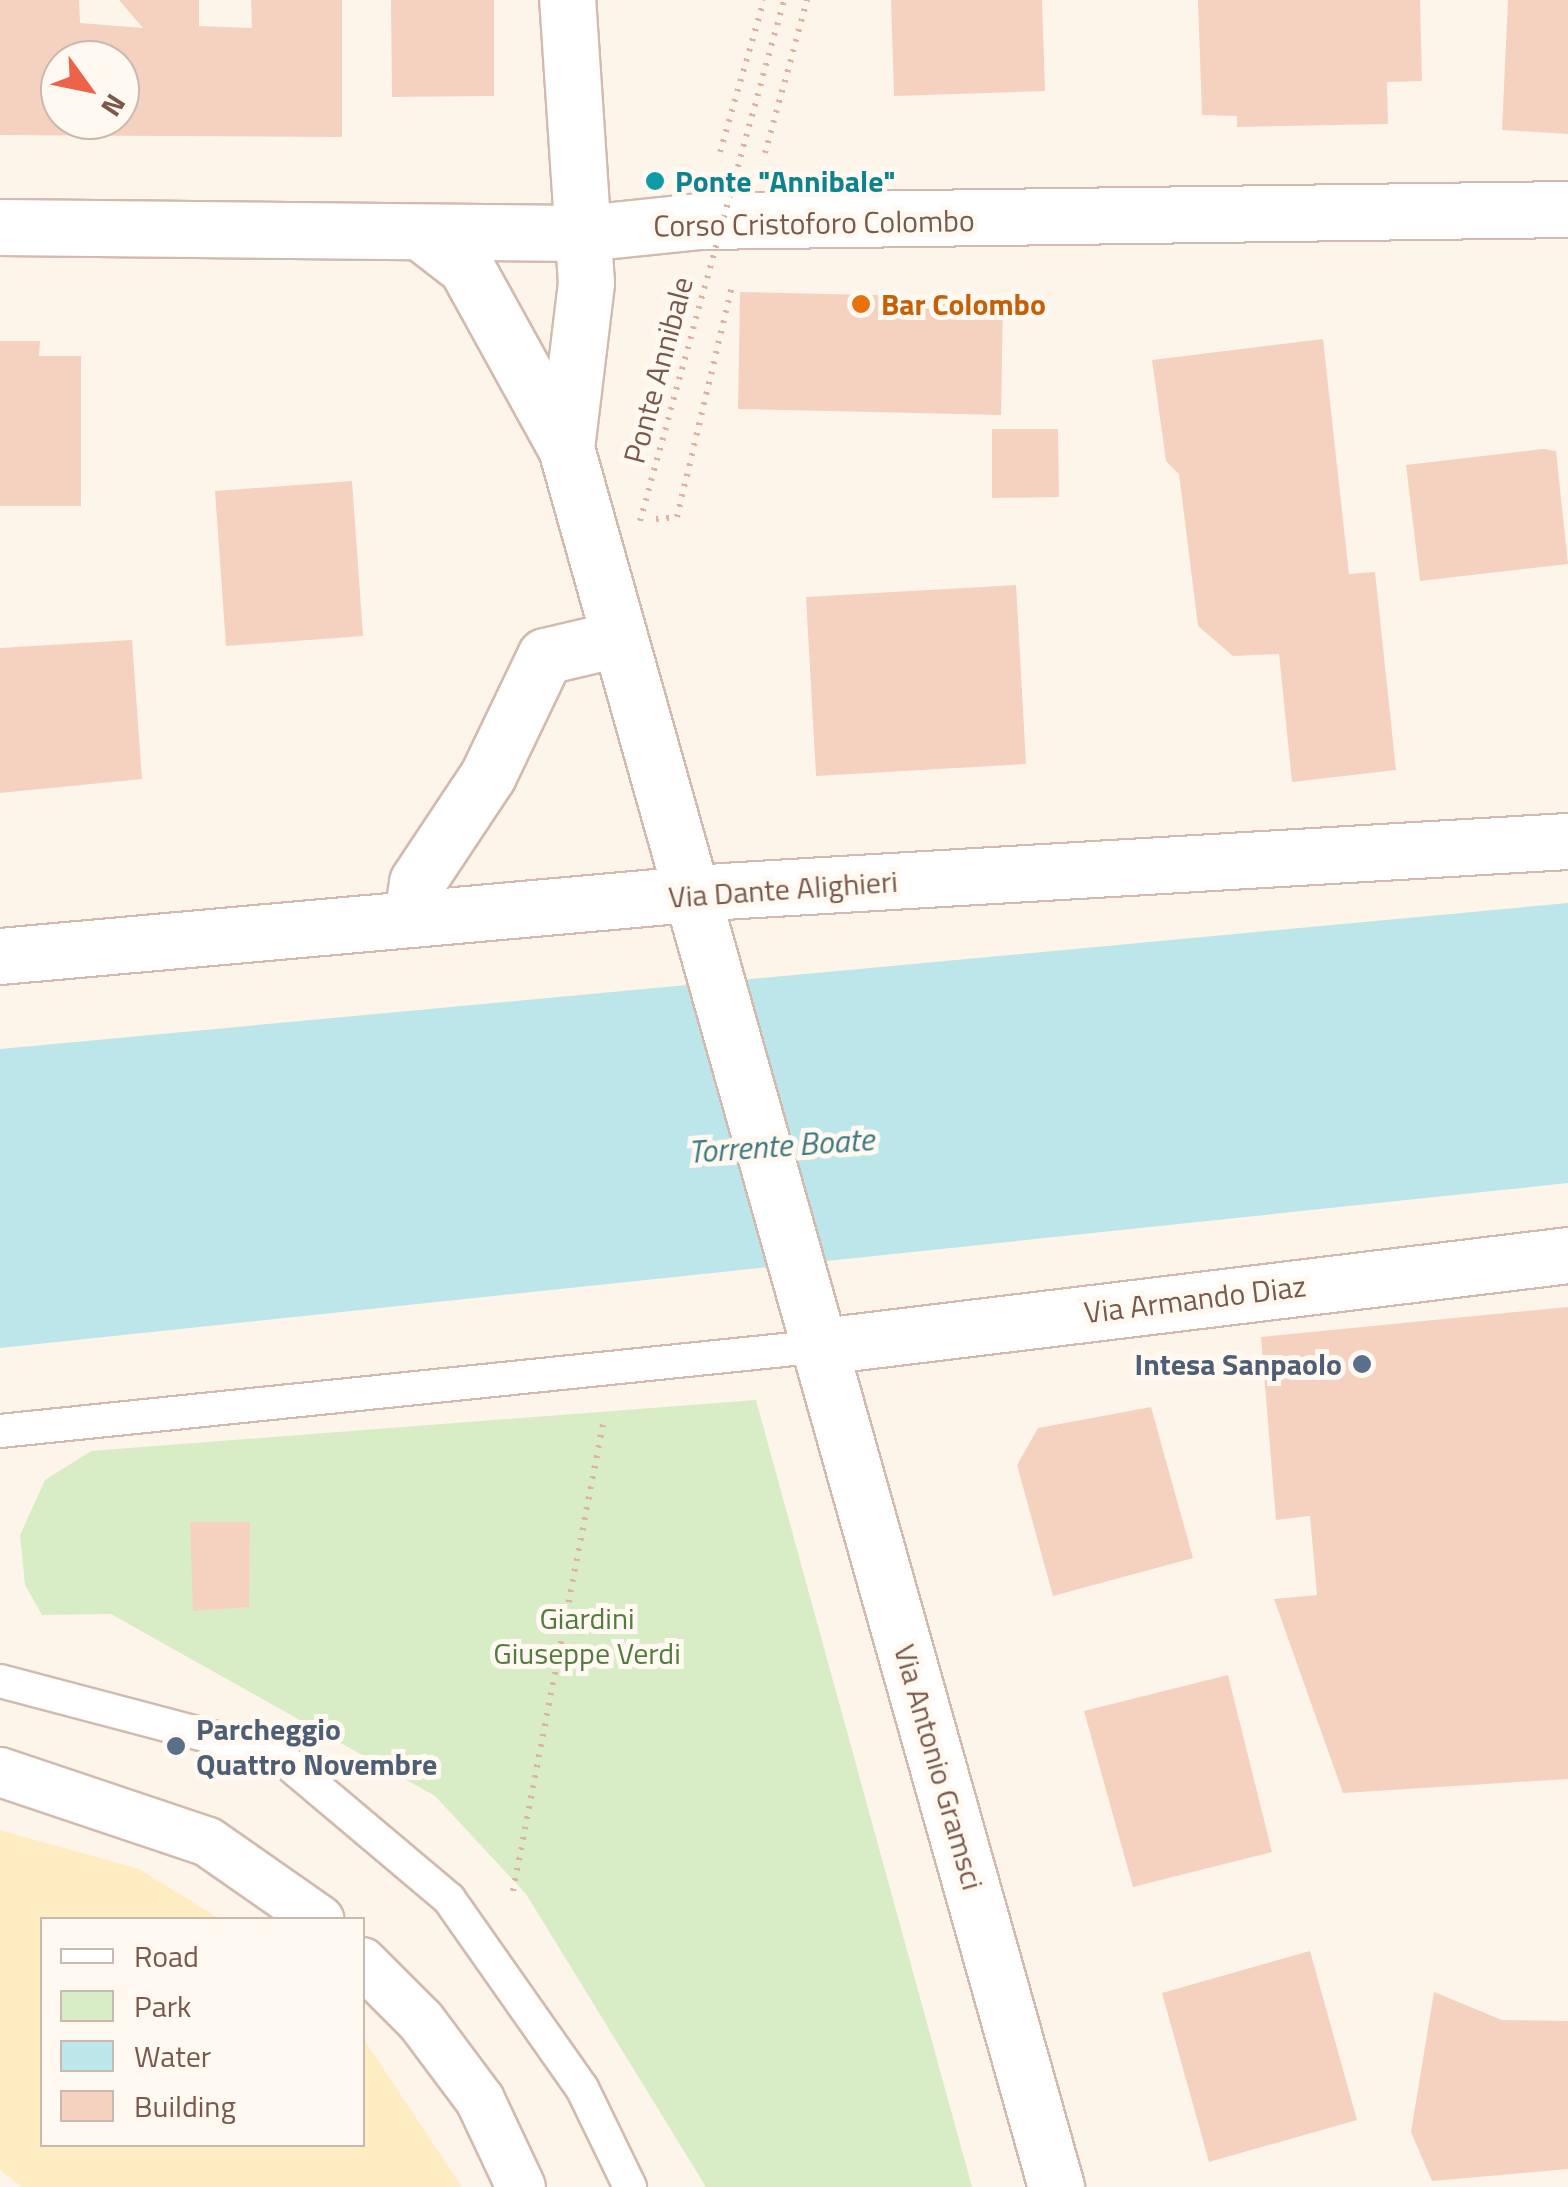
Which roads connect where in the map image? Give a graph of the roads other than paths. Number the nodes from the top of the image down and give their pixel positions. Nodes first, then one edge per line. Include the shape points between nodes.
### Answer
1 (567, 0) edge
2 (1568, 210) edge
3 (0, 227) edge
4 (422, 233) junction
5 (584, 234) junction
6 (566, 448) junction
7 (617, 639) junction
8 (1568, 841) edge
9 (691, 895) junction
10 (412, 915) junction
11 (0, 956) edge
12 (1568, 1255) edge
13 (822, 1346) junction
14 (0, 1432) edge
15 (0, 1681) edge
16 (0, 1772) edge
17 (316, 1917) edge
18 (365, 1965) edge
19 (521, 2187) edge
20 (630, 2187) edge
21 (1056, 2187) edge

1 - 5 street
2 - 5 street, Corso Cristoforo Colombo via 723,221
3 - 4 street, Corso Cristoforo Colombo
4 - 5 street, Corso Cristoforo Colombo
4 - 6 street via 466,267
5 - 6 street via 586,283
6 - 7 street, Via Antonio Gramsci
7 - 9 street, Via Antonio Gramsci
7 - 10 street via 545,656 488,775 417,882
8 - 9 street, Via Dante Alighieri
9 - 10 street, Via Dante Alighieri
9 - 13 street, Via Antonio Gramsci via 715,959
10 - 11 street, Via Dante Alighieri
12 - 13 street, Via Armando Diaz
13 - 14 lane
13 - 21 street, Via Antonio Gramsci
15 - 20 lane via 277,1754 450,1899 582,2088
16 - 17 street via 208,1842
18 - 19 street via 422,2021 480,2100

